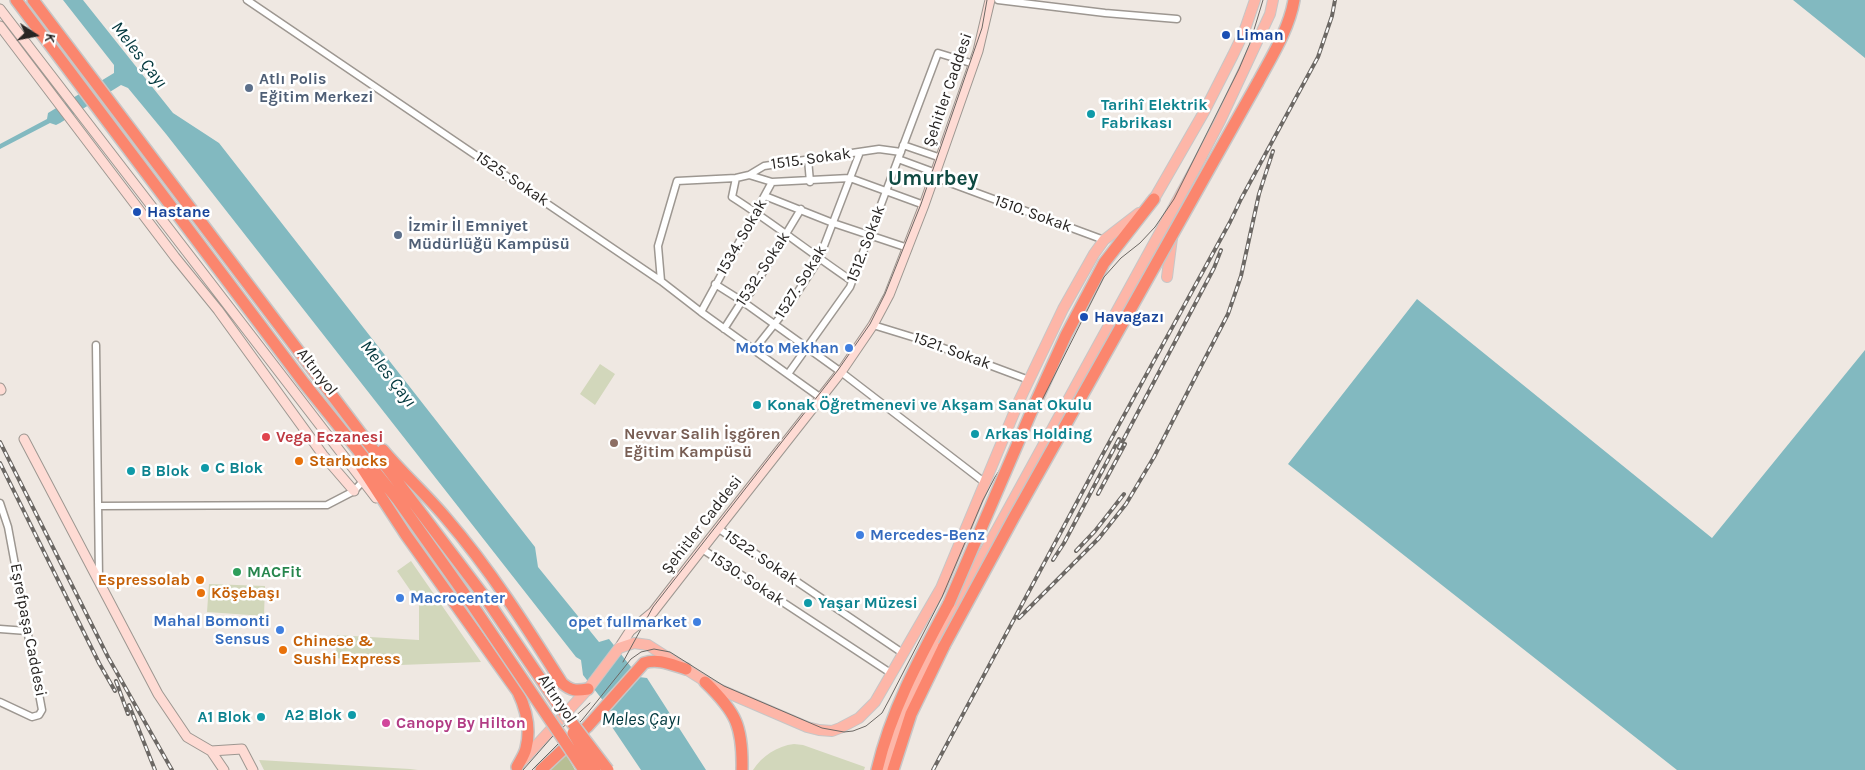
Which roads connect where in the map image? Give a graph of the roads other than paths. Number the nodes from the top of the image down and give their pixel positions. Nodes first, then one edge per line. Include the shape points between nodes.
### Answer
1 (5, 0) edge
2 (16, 0) edge
3 (33, 0) edge
4 (247, 0) edge
5 (990, 0) edge
6 (998, 0) edge
7 (1254, 0) edge
8 (1274, 0) edge
9 (1294, 0) edge
10 (0, 9) edge
11 (25, 12) junction
12 (1177, 18) dead end
13 (0, 26) edge
14 (974, 64) junction
15 (902, 149) junction
16 (860, 152) junction
17 (941, 158) junction
18 (808, 159) junction
19 (898, 159) junction
20 (749, 175) junction
21 (935, 175) junction
22 (736, 178) junction
23 (850, 178) junction
24 (772, 182) junction
25 (810, 182) junction
26 (886, 191) junction
27 (765, 196) junction
28 (1154, 199) junction
29 (924, 205) junction
30 (1176, 205) junction
31 (801, 209) junction
32 (756, 212) junction
33 (834, 223) junction
34 (869, 234) junction
35 (785, 235) junction
36 (1104, 240) junction
37 (908, 248) junction
38 (819, 259) junction
39 (1167, 277) dead end
40 (661, 280) junction
41 (852, 281) junction
42 (715, 284) junction
43 (742, 301) junction
44 (701, 312) junction
45 (774, 324) junction
46 (873, 324) junction
47 (724, 329) junction
48 (96, 345) dead end
49 (807, 348) junction
50 (754, 350) junction
51 (841, 372) junction
52 (788, 374) junction
53 (1029, 380) junction
54 (821, 398) junction
55 (325, 410) junction
56 (352, 420) junction
57 (24, 439) dead end
58 (362, 481) junction
59 (984, 482) junction
60 (354, 491) junction
61 (0, 503) edge
62 (98, 506) junction
63 (2, 514) edge
64 (718, 529) junction
65 (406, 535) junction
66 (702, 550) junction
67 (99, 580) junction
68 (0, 629) edge
69 (27, 631) junction
70 (619, 648) junction
71 (904, 654) junction
72 (686, 669) junction
73 (892, 674) junction
74 (705, 682) junction
75 (588, 689) junction
76 (0, 702) edge
77 (557, 703) junction
78 (211, 751) junction
79 (516, 768) edge
80 (224, 770) edge
81 (253, 770) edge
82 (540, 770) edge
83 (584, 770) edge
84 (595, 770) edge
85 (608, 770) edge
86 (742, 770) edge
87 (876, 770) edge
88 (882, 770) edge
89 (893, 770) edge

1 - 11 highway
2 - 11 highway, Altınyol
3 - 56 highway, Altınyol
4 - 40 street, 1525. Sokak
5 - 14 main road, Şehitler Caddesi
6 - 12 street
7 - 28 main road via 1233,55
8 - 30 main road via 1224,113
9 - 89 highway, bridge via 1281,38 1258,82 944,646 912,714
10 - 58 main road
11 - 55 highway, Altınyol
13 - 60 main road via 174,257 218,310 323,455
14 - 15 street, 1512. Sokak via 938,53
14 - 17 main road, Şehitler Caddesi
15 - 16 street, 1515. Sokak
15 - 17 street, 1515. Sokak
15 - 19 street, 1512. Sokak
16 - 18 street, 1515. Sokak
16 - 23 street, 1527. Sokak
17 - 21 main road, Şehitler Caddesi
18 - 20 street, 1515. Sokak via 764,166
18 - 25 street
19 - 21 street, 1510. Sokak
19 - 26 street, 1512. Sokak
20 - 22 street, 1515. Sokak
20 - 24 street, 1534. Sokak
21 - 29 main road, Şehitler Caddesi
21 - 36 street, 1510. Sokak
22 - 32 street via 732,197
22 - 40 street, 1515. Sokak via 676,181 658,246
23 - 25 street
23 - 26 street
23 - 33 street, 1527. Sokak
24 - 25 street
24 - 27 street, 1534. Sokak
26 - 29 street
26 - 34 street, 1512. Sokak
27 - 31 street
27 - 32 street, 1534. Sokak
28 - 36 main road
28 - 87 highway, bridge via 1104,263 1055,358 949,603 906,687 888,729
29 - 37 main road, Şehitler Caddesi
30 - 39 main road
30 - 88 main road via 929,657 892,739
31 - 33 street
31 - 35 street, 1532. Sokak
32 - 35 street
32 - 42 street, 1534. Sokak
33 - 34 street
33 - 38 street, 1527. Sokak
34 - 37 street
34 - 41 street, 1512. Sokak
35 - 38 street
35 - 43 street, 1532. Sokak via 751,292
36 - 53 main road via 1063,309
37 - 46 main road, Şehitler Caddesi
38 - 41 street
38 - 45 street, 1527. Sokak
40 - 44 street, 1525. Sokak
41 - 49 street, 1512. Sokak
42 - 43 street
42 - 44 street, 1534. Sokak
43 - 45 street
43 - 47 street, 1532. Sokak
44 - 47 street, 1525. Sokak
45 - 49 street
45 - 50 street, 1527. Sokak
46 - 51 main road, Şehitler Caddesi
46 - 53 street, 1521. Sokak
47 - 50 street, 1525. Sokak
48 - 62 street
49 - 51 street
49 - 52 street, 1512. Sokak
50 - 52 street, 1525. Sokak
51 - 54 main road, Şehitler Caddesi
51 - 59 street
52 - 54 street, 1525. Sokak
53 - 59 main road
54 - 64 main road, Şehitler Caddesi
55 - 65 highway
55 - 83 highway, Altınyol, bridge via 398,500
56 - 75 highway via 370,433 475,554 525,624 562,684 575,691
56 - 77 highway, Altınyol via 487,600
57 - 67 main road
58 - 60 street
58 - 65 main road
59 - 71 main road via 941,588
60 - 62 street via 327,505
61 - 63 street, Eşrefpaşa Caddesi
62 - 67 street
63 - 69 street, Eşrefpaşa Caddesi
64 - 66 main road, Şehitler Caddesi
64 - 71 street, 1522. Sokak
65 - 79 highway via 518,692 527,715 527,734 526,749
66 - 70 main road, Şehitler Caddesi via 653,612 630,630
66 - 73 street, 1530. Sokak
67 - 78 main road via 163,701 187,737
68 - 69 street
69 - 76 street, Eşrefpaşa Caddesi via 41,712 32,717
70 - 72 main road via 634,643 648,645
70 - 75 main road, Şehitler Caddesi
71 - 73 main road
72 - 74 main road
72 - 82 highway via 655,661 644,663 587,728
73 - 74 main road via 875,702 859,718 832,731 792,722
74 - 86 highway via 722,698 736,719 741,734
75 - 79 main road, Şehitler Caddesi
77 - 84 highway, Altınyol, bridge
77 - 85 highway, bridge
78 - 80 main road
78 - 81 main road via 242,749

